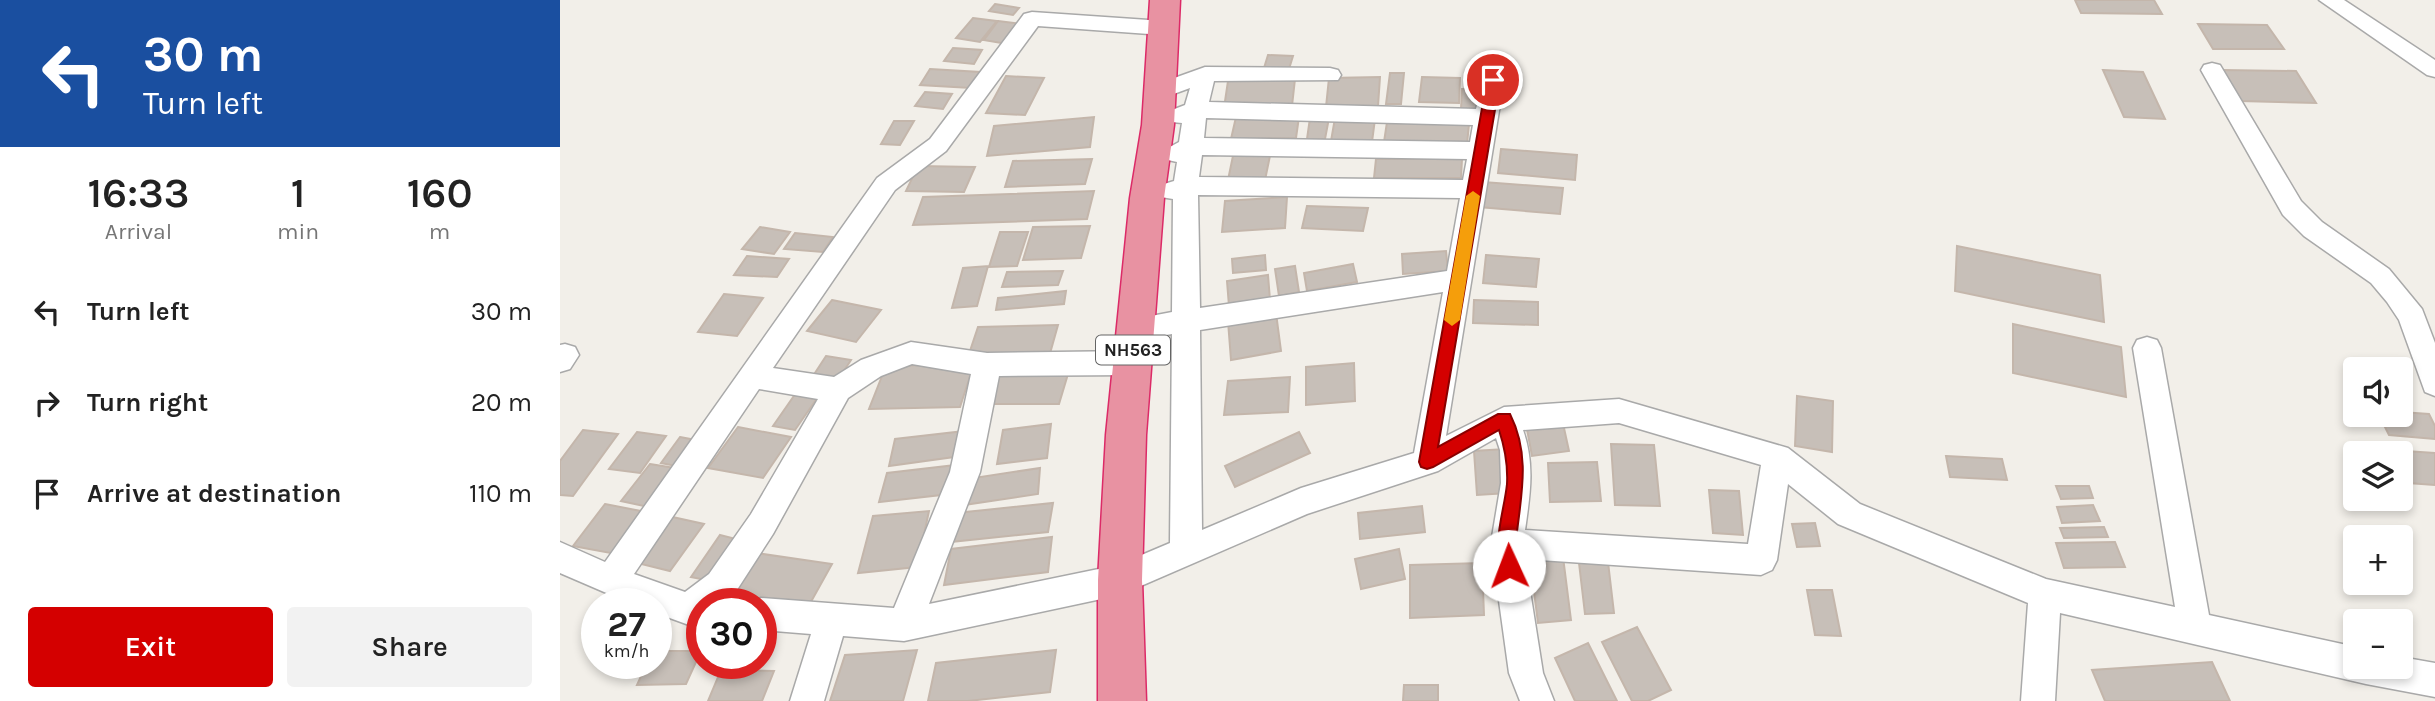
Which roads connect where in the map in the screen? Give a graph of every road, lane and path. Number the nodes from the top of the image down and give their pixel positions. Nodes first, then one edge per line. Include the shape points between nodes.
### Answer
1 (2330, 0) edge
2 (1164, 14) edge
3 (2212, 70) dead end
4 (2435, 70) edge
5 (1205, 74) junction
6 (1330, 75) dead end
7 (1493, 80) dead end
8 (1159, 108) junction
9 (1195, 110) junction
10 (1487, 117) junction
11 (1191, 146) junction
12 (1480, 151) junction
13 (1150, 183) junction
14 (1186, 186) junction
15 (1474, 189) junction
16 (1459, 279) junction
17 (1187, 319) junction
18 (1133, 346) junction
19 (2147, 348) dead end
20 (987, 365) junction
21 (752, 376) junction
22 (2435, 384) edge
23 (838, 390) junction
24 (1504, 419) junction
25 (1777, 457) junction
26 (1427, 462) junction
27 (1507, 543) junction
28 (1186, 553) junction
29 (560, 557) edge
30 (1120, 580) junction
31 (611, 581) junction
32 (718, 588) edge
33 (2045, 594) junction
34 (686, 607) edge
35 (777, 615) edge
36 (832, 618) junction
37 (904, 625) junction
38 (2195, 628) junction
39 (2343, 661) edge
40 (2402, 679) edge
41 (2423, 686) edge
42 (807, 701) edge
43 (1122, 701) edge
44 (1537, 701) edge
45 (2038, 701) edge

1 - 4 street
2 - 8 highway, NH563
2 - 21 street via 1032,19 938,145 886,184
3 - 22 street via 2292,208 2313,229 2380,276 2397,295 2412,317
5 - 6 street
5 - 8 street
5 - 9 street
7 - 10 street
8 - 9 street
8 - 13 highway, NH563
9 - 10 street
9 - 11 street
10 - 12 street
11 - 12 street
11 - 13 street
11 - 14 street
12 - 15 street
13 - 14 street
13 - 18 highway, NH563
14 - 15 street
14 - 17 street
15 - 16 street
16 - 17 street
16 - 26 street
17 - 18 street
17 - 28 street
18 - 20 street
18 - 30 highway, NH563
19 - 38 street
20 - 23 street via 911,353 871,368
20 - 37 street via 965,472
21 - 23 street
21 - 31 street
23 - 32 street via 762,524
24 - 25 street via 1619,411
24 - 26 street
24 - 27 street via 1514,450 1516,483
25 - 27 street via 1761,560
25 - 33 street via 1849,514
26 - 28 street via 1301,502
27 - 44 street via 1526,673
28 - 30 street
29 - 31 street
30 - 37 street
30 - 43 highway, NH563
31 - 34 street
33 - 38 street
33 - 45 street
35 - 36 street
36 - 37 street
36 - 42 street
38 - 39 street
40 - 41 street

